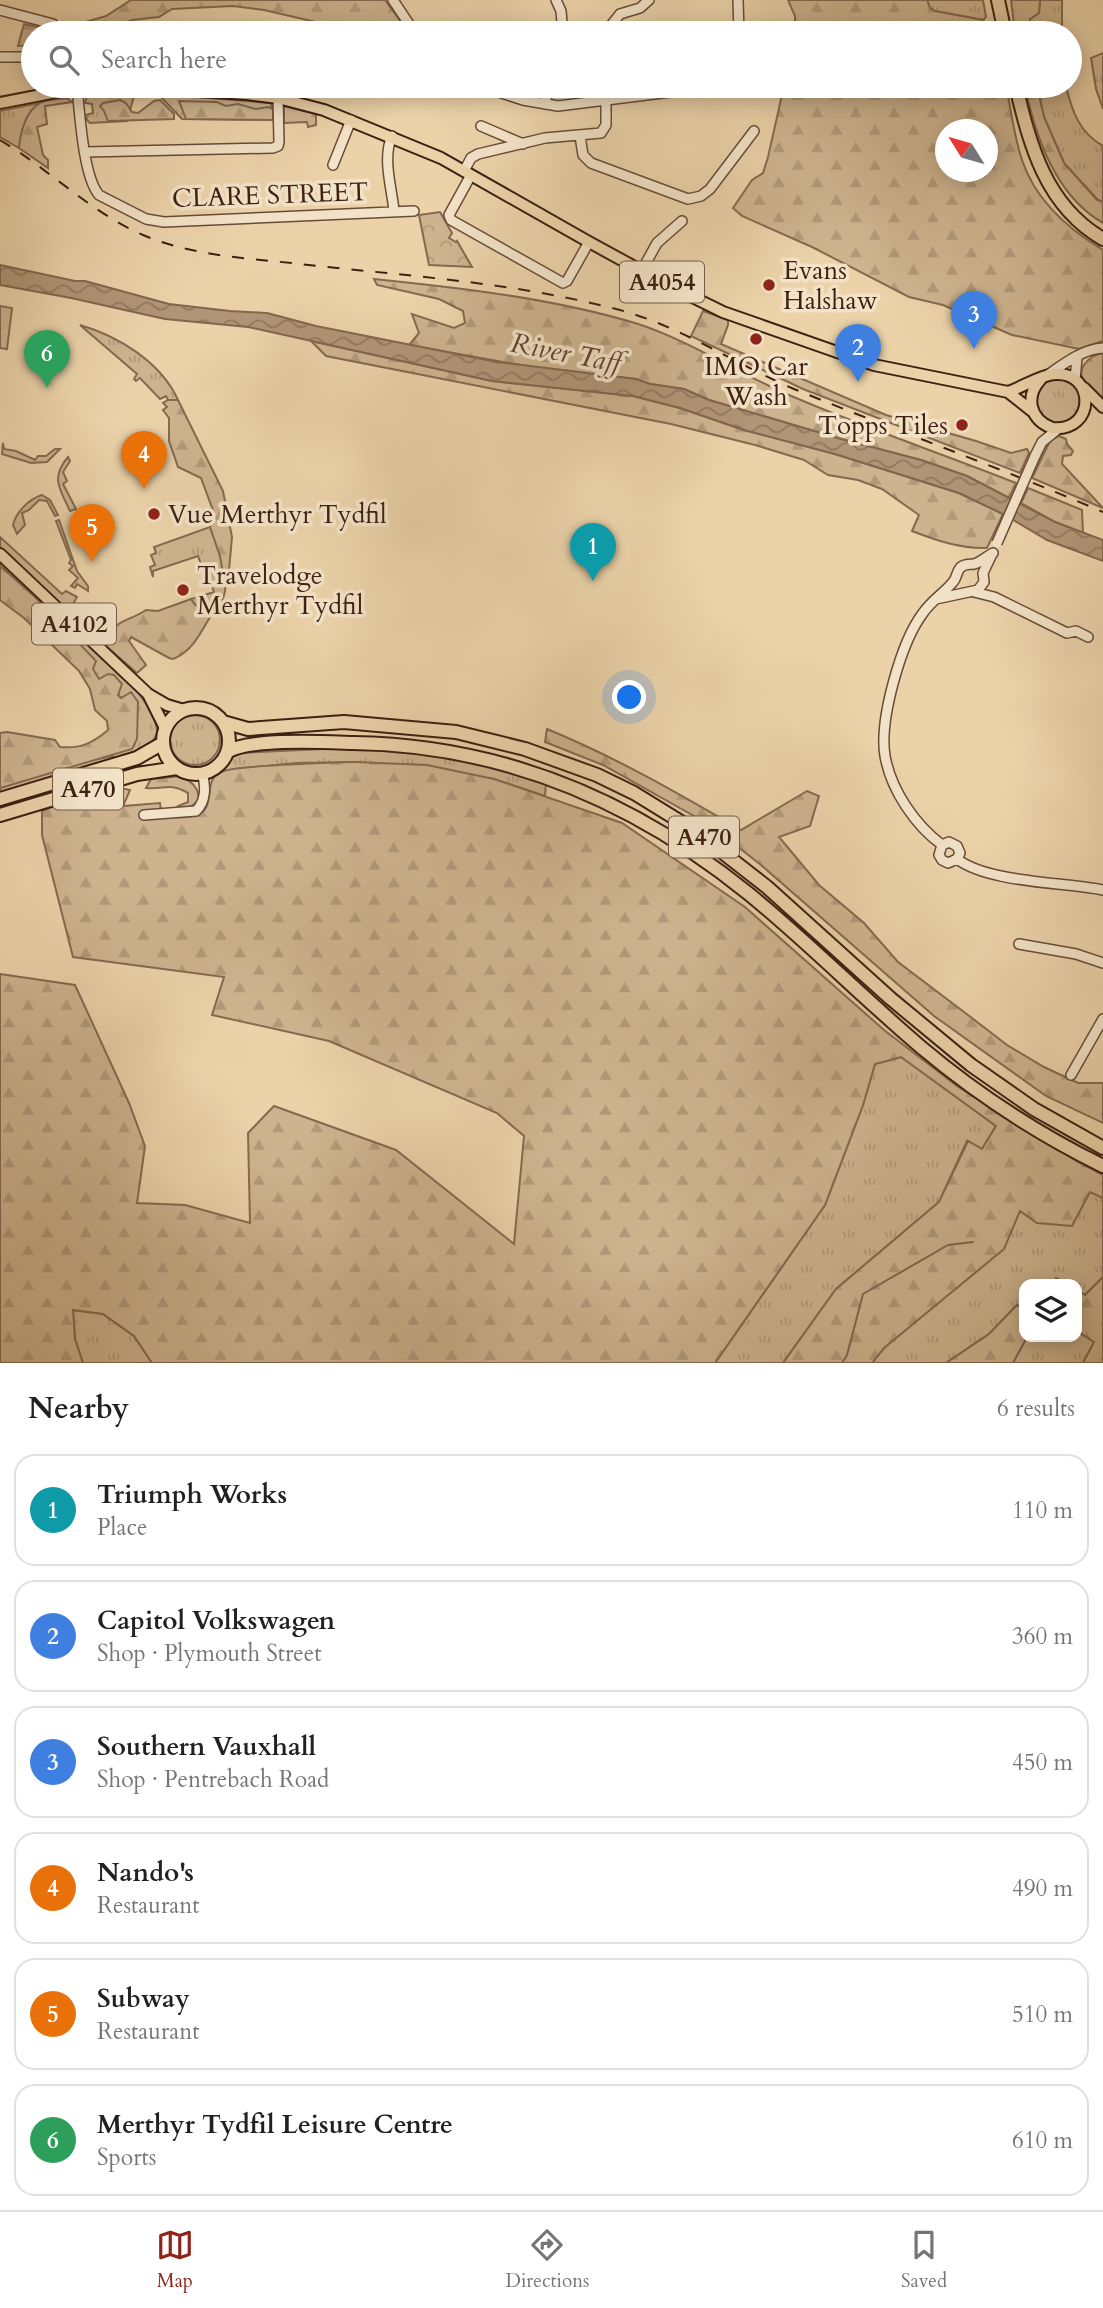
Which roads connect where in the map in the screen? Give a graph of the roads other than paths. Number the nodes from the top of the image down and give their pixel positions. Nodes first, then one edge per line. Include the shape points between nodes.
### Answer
1 (393, 0) edge
2 (555, 0) edge
3 (649, 0) edge
4 (738, 0) edge
5 (998, 0) edge
6 (0, 10) edge
7 (42, 21) edge
8 (407, 21) edge
9 (562, 21) edge
10 (614, 21) edge
11 (739, 21) edge
12 (1002, 21) edge
13 (0, 57) edge
14 (21, 57) edge
15 (26, 98) edge
16 (78, 98) edge
17 (278, 98) joint
18 (517, 98) edge
19 (546, 98) edge
20 (629, 98) edge
21 (1019, 98) edge
22 (605, 100) junction
23 (0, 103) edge
24 (545, 104) junction
25 (351, 120) junction
26 (481, 125) dead end
27 (754, 131) dead end
28 (391, 136) junction
29 (580, 136) junction
30 (523, 144) junction
31 (85, 152) junction
32 (333, 164) dead end
33 (467, 173) junction
34 (394, 211) junction
35 (414, 211) dead end
36 (682, 220) dead end
37 (1103, 239) edge
38 (589, 242) junction
39 (642, 270) junction
40 (1103, 348) edge
41 (1077, 358) junction
42 (1045, 377) junction
43 (1078, 383) junction
44 (1008, 392) junction
45 (1103, 409) edge
46 (1032, 411) junction
47 (1082, 416) junction
48 (1039, 421) junction
49 (1058, 429) junction
50 (1042, 442) junction
51 (993, 553) junction
52 (0, 554) edge
53 (973, 564) junction
54 (984, 575) junction
55 (956, 580) junction
56 (971, 592) junction
57 (994, 597) junction
58 (936, 599) junction
59 (1088, 637) dead end
60 (148, 694) junction
61 (184, 710) junction
62 (223, 722) junction
63 (165, 728) junction
64 (163, 743) junction
65 (227, 752) junction
66 (177, 768) junction
67 (202, 773) junction
68 (0, 799) edge
69 (144, 815) dead end
70 (0, 816) edge
71 (942, 845) junction
72 (957, 859) junction
73 (1103, 890) edge
74 (1019, 944) dead end
75 (1103, 963) edge
76 (1103, 1019) edge
77 (1071, 1074) dead end
78 (1103, 1147) edge
79 (1103, 1166) edge

1 - 8 street
2 - 9 street
3 - 10 street
4 - 11 street
5 - 12 highway
6 - 7 street
13 - 14 street
15 - 23 main road, A4054
16 - 31 street
17 - 25 main road, A4054
17 - 31 street via 278,146
18 - 24 street
19 - 24 street
20 - 22 street
21 - 37 highway via 1041,170 1065,207
22 - 24 street
22 - 29 street via 604,131
25 - 28 main road, A4054
25 - 32 street
26 - 30 street
27 - 29 street via 710,189 695,199 591,163 583,155
28 - 33 main road, A4054
28 - 34 street via 388,162
29 - 30 street
30 - 33 street via 474,155
31 - 34 street, CLARE STREET via 99,195 146,219 164,222
33 - 38 main road, A4054
33 - 38 street via 450,220 563,283
34 - 35 street, CLARE STREET
36 - 39 street via 657,243
38 - 39 main road, A4054
39 - 44 main road, A4054 via 723,312 874,365
40 - 41 street
41 - 42 street
41 - 43 street
42 - 43 main road via 1066,374
42 - 44 main road
42 - 46 main road via 1032,393
43 - 45 main road
43 - 47 main road via 1086,399
44 - 46 main road, A4054
45 - 47 main road
46 - 48 main road
47 - 49 main road
48 - 49 main road
48 - 50 street
49 - 50 street
50 - 51 street, bridge
51 - 53 street
51 - 54 street
52 - 60 main road, A4102
53 - 54 street
53 - 55 street via 961,567
54 - 56 street via 981,587
54 - 57 street
55 - 56 street via 960,589
55 - 58 street
56 - 57 street
56 - 58 street
57 - 59 street via 1067,633 1076,631
58 - 71 street via 918,620 904,650 884,733 885,757 902,799 917,823
60 - 61 main road, A4102
60 - 63 main road, A4102
61 - 62 highway via 207,710
61 - 63 highway
62 - 65 highway
62 - 78 highway, A470 via 248,729 344,722 445,730 525,749 597,775 694,830 767,887 971,1065 1034,1109
63 - 64 highway
64 - 66 highway
64 - 68 highway, A470 via 137,758
65 - 67 highway via 218,765
65 - 79 highway, A470 via 245,745 312,742 430,747 534,772 616,807 681,845 750,895 965,1083 1029,1126
66 - 67 highway
66 - 70 highway, A470 via 113,780
67 - 69 street via 204,798 196,811
71 - 72 street via 957,846
71 - 72 street via 942,860 952,863
72 - 73 street via 1005,877
74 - 75 street
76 - 77 street

